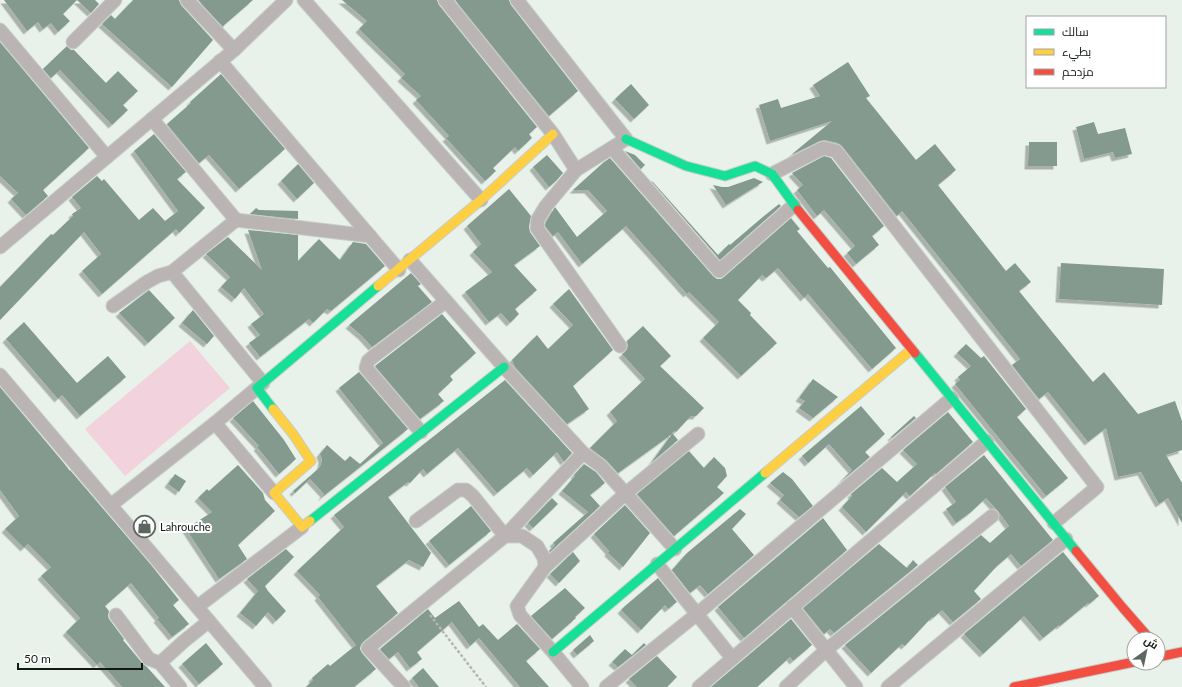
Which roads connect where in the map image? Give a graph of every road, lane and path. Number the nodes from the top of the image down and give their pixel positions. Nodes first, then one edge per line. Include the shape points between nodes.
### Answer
1 (115, 0) edge
2 (187, 0) edge
3 (286, 0) edge
4 (304, 0) edge
5 (445, 0) edge
6 (517, 0) edge
7 (2, 37) edge
8 (73, 42) dead end
9 (234, 50) junction
10 (220, 61) junction
11 (152, 119) junction
12 (553, 134) junction
13 (626, 139) junction
14 (612, 148) junction
15 (107, 157) junction
16 (576, 170) junction
17 (772, 174) junction
18 (481, 200) junction
19 (794, 205) junction
20 (236, 220) junction
21 (370, 236) junction
22 (2, 242) edge
23 (410, 260) junction
24 (399, 270) junction
25 (172, 272) junction
26 (446, 301) junction
27 (113, 306) dead end
28 (620, 346) dead end
29 (912, 349) junction
30 (504, 367) junction
31 (0, 374) edge
32 (257, 388) junction
33 (952, 398) junction
34 (215, 423) junction
35 (421, 432) junction
36 (698, 434) dead end
37 (987, 441) junction
38 (583, 453) junction
39 (274, 493) junction
40 (625, 494) junction
41 (111, 505) junction
42 (992, 516) dead end
43 (416, 521) dead end
44 (1054, 523) junction
45 (302, 527) junction
46 (505, 536) junction
47 (1066, 539) junction
48 (675, 549) junction
49 (657, 564) junction
50 (545, 567) junction
51 (422, 604) junction
52 (197, 607) junction
53 (792, 607) junction
54 (697, 614) junction
55 (116, 615) dead end
56 (209, 621) junction
57 (1143, 631) edge
58 (826, 650) junction
59 (553, 652) junction
60 (1182, 652) edge
61 (1166, 653) edge
62 (732, 658) junction
63 (160, 663) junction
64 (1126, 664) edge
65 (576, 685) edge
66 (180, 687) edge
67 (265, 687) edge
68 (404, 687) edge
69 (486, 687) edge
70 (606, 687) edge
71 (699, 687) edge
72 (786, 687) edge
73 (856, 687) edge
74 (888, 687) edge
75 (1014, 687) edge

1 - 8 street
2 - 9 street
3 - 9 street
4 - 18 street
5 - 12 street
6 - 13 street
7 - 15 street
9 - 10 street
10 - 11 street
10 - 21 street
11 - 15 street
11 - 20 street
12 - 16 street
12 - 18 street
13 - 14 street
13 - 17 street via 686,166 725,176 755,166
14 - 16 street
14 - 19 street via 718,271
15 - 22 street
16 - 28 street via 546,206 538,219 537,228
17 - 19 street
17 - 44 street via 824,148 836,150 1097,487
18 - 23 street
19 - 29 street
20 - 21 street
20 - 25 street
21 - 24 street
23 - 24 street
23 - 26 street
24 - 32 street
25 - 27 street via 147,282
25 - 32 street via 263,383
26 - 30 street
26 - 35 street via 368,361 366,368
29 - 33 street
29 - 48 street
30 - 35 street
30 - 38 street
31 - 41 street
32 - 34 street
32 - 39 street via 311,461
33 - 37 street
33 - 54 street
34 - 39 street
34 - 41 street
35 - 45 street
36 - 40 street
37 - 44 street
37 - 53 street
38 - 40 street via 601,466
38 - 46 street
39 - 45 street
40 - 48 street
40 - 50 street
41 - 52 street
42 - 58 street
43 - 46 street via 458,490 466,490
44 - 47 street
45 - 52 street
46 - 50 street via 522,536 537,546 544,558
46 - 51 street
47 - 57 street
47 - 74 street
48 - 49 street
49 - 54 street
49 - 59 street
50 - 59 street via 517,606 520,615
51 - 68 street via 368,648
51 - 69 path
52 - 56 street
53 - 58 street
53 - 62 street
54 - 62 street
54 - 70 street
55 - 63 street via 149,659
56 - 63 street
56 - 67 street
58 - 72 street
58 - 73 street
59 - 65 street
60 - 61 street
62 - 71 street
63 - 66 street
64 - 75 street

